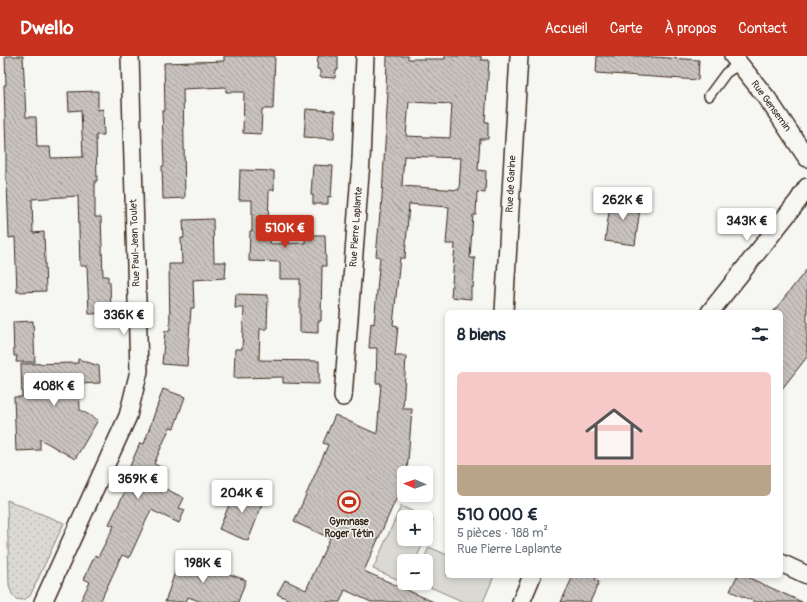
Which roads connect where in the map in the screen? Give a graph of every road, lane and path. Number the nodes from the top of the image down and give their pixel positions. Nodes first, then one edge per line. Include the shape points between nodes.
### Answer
1 (130, 56) edge
2 (364, 56) edge
3 (519, 56) edge
4 (736, 60) edge
5 (710, 96) dead end
6 (807, 158) edge
7 (807, 187) edge
8 (504, 310) edge
9 (712, 310) edge
10 (343, 397) dead end
11 (783, 564) edge
12 (807, 575) edge
13 (531, 578) edge
14 (43, 602) edge
15 (521, 602) edge

1 - 14 street, Rue Paul-Jean Toulet via 139,371 128,416
2 - 10 street, Rue Pierre Laplante via 361,161
3 - 8 street, Rue de Garine
4 - 5 lane
4 - 6 street, Rue Gensemin via 767,98
7 - 9 street
11 - 12 street
13 - 15 street

